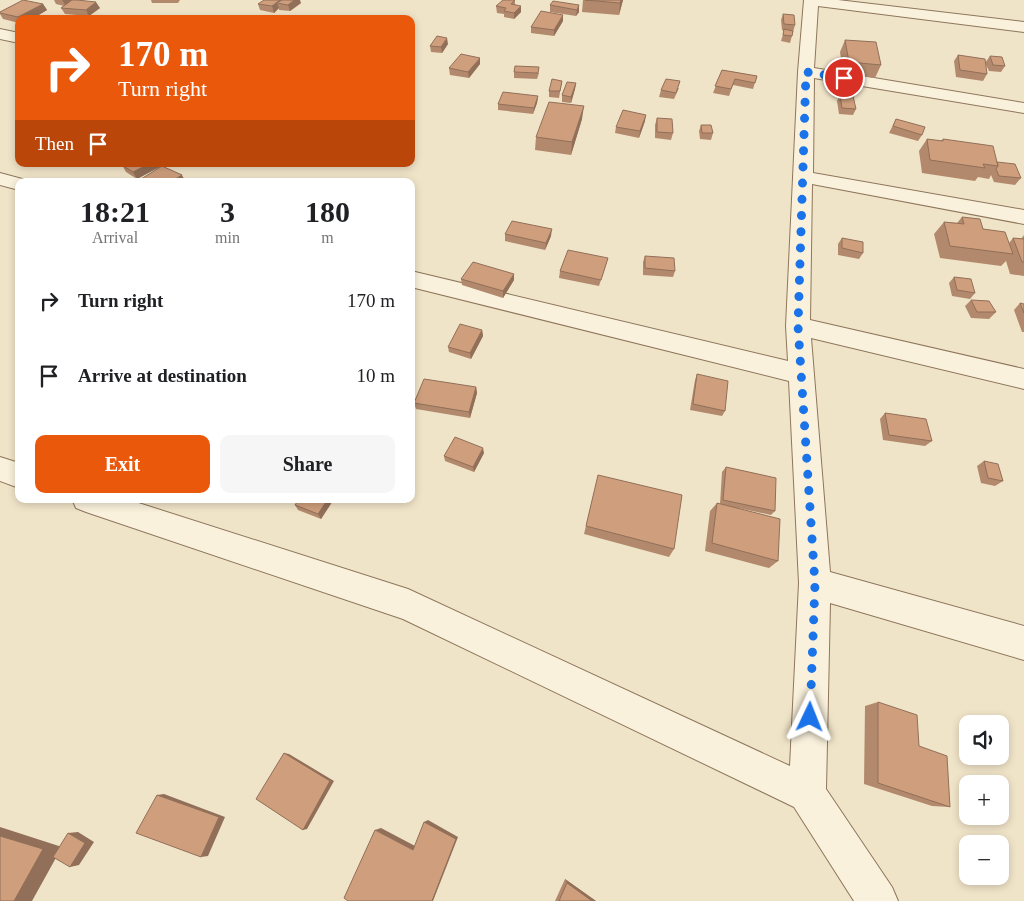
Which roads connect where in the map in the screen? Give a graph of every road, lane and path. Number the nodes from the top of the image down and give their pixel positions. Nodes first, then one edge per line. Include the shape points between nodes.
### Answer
1 (811, 0) edge
2 (1024, 27) edge
3 (0, 34) edge
4 (15, 37) edge
5 (806, 72) junction
6 (1024, 108) edge
7 (804, 177) junction
8 (0, 179) edge
9 (15, 183) edge
10 (1024, 217) edge
11 (415, 280) edge
12 (798, 326) junction
13 (802, 374) junction
14 (1024, 379) edge
15 (0, 469) edge
16 (15, 475) edge
17 (98, 503) edge
18 (815, 584) junction
19 (1024, 643) edge
20 (807, 794) junction
21 (878, 901) edge

1 - 2 street
1 - 5 street
3 - 4 street
5 - 6 street
5 - 7 street
7 - 10 street
7 - 12 street
8 - 9 street
11 - 13 street
12 - 13 street
12 - 14 street
13 - 18 street
15 - 16 street
17 - 20 street via 408,605
18 - 19 street
18 - 20 street
20 - 21 street

